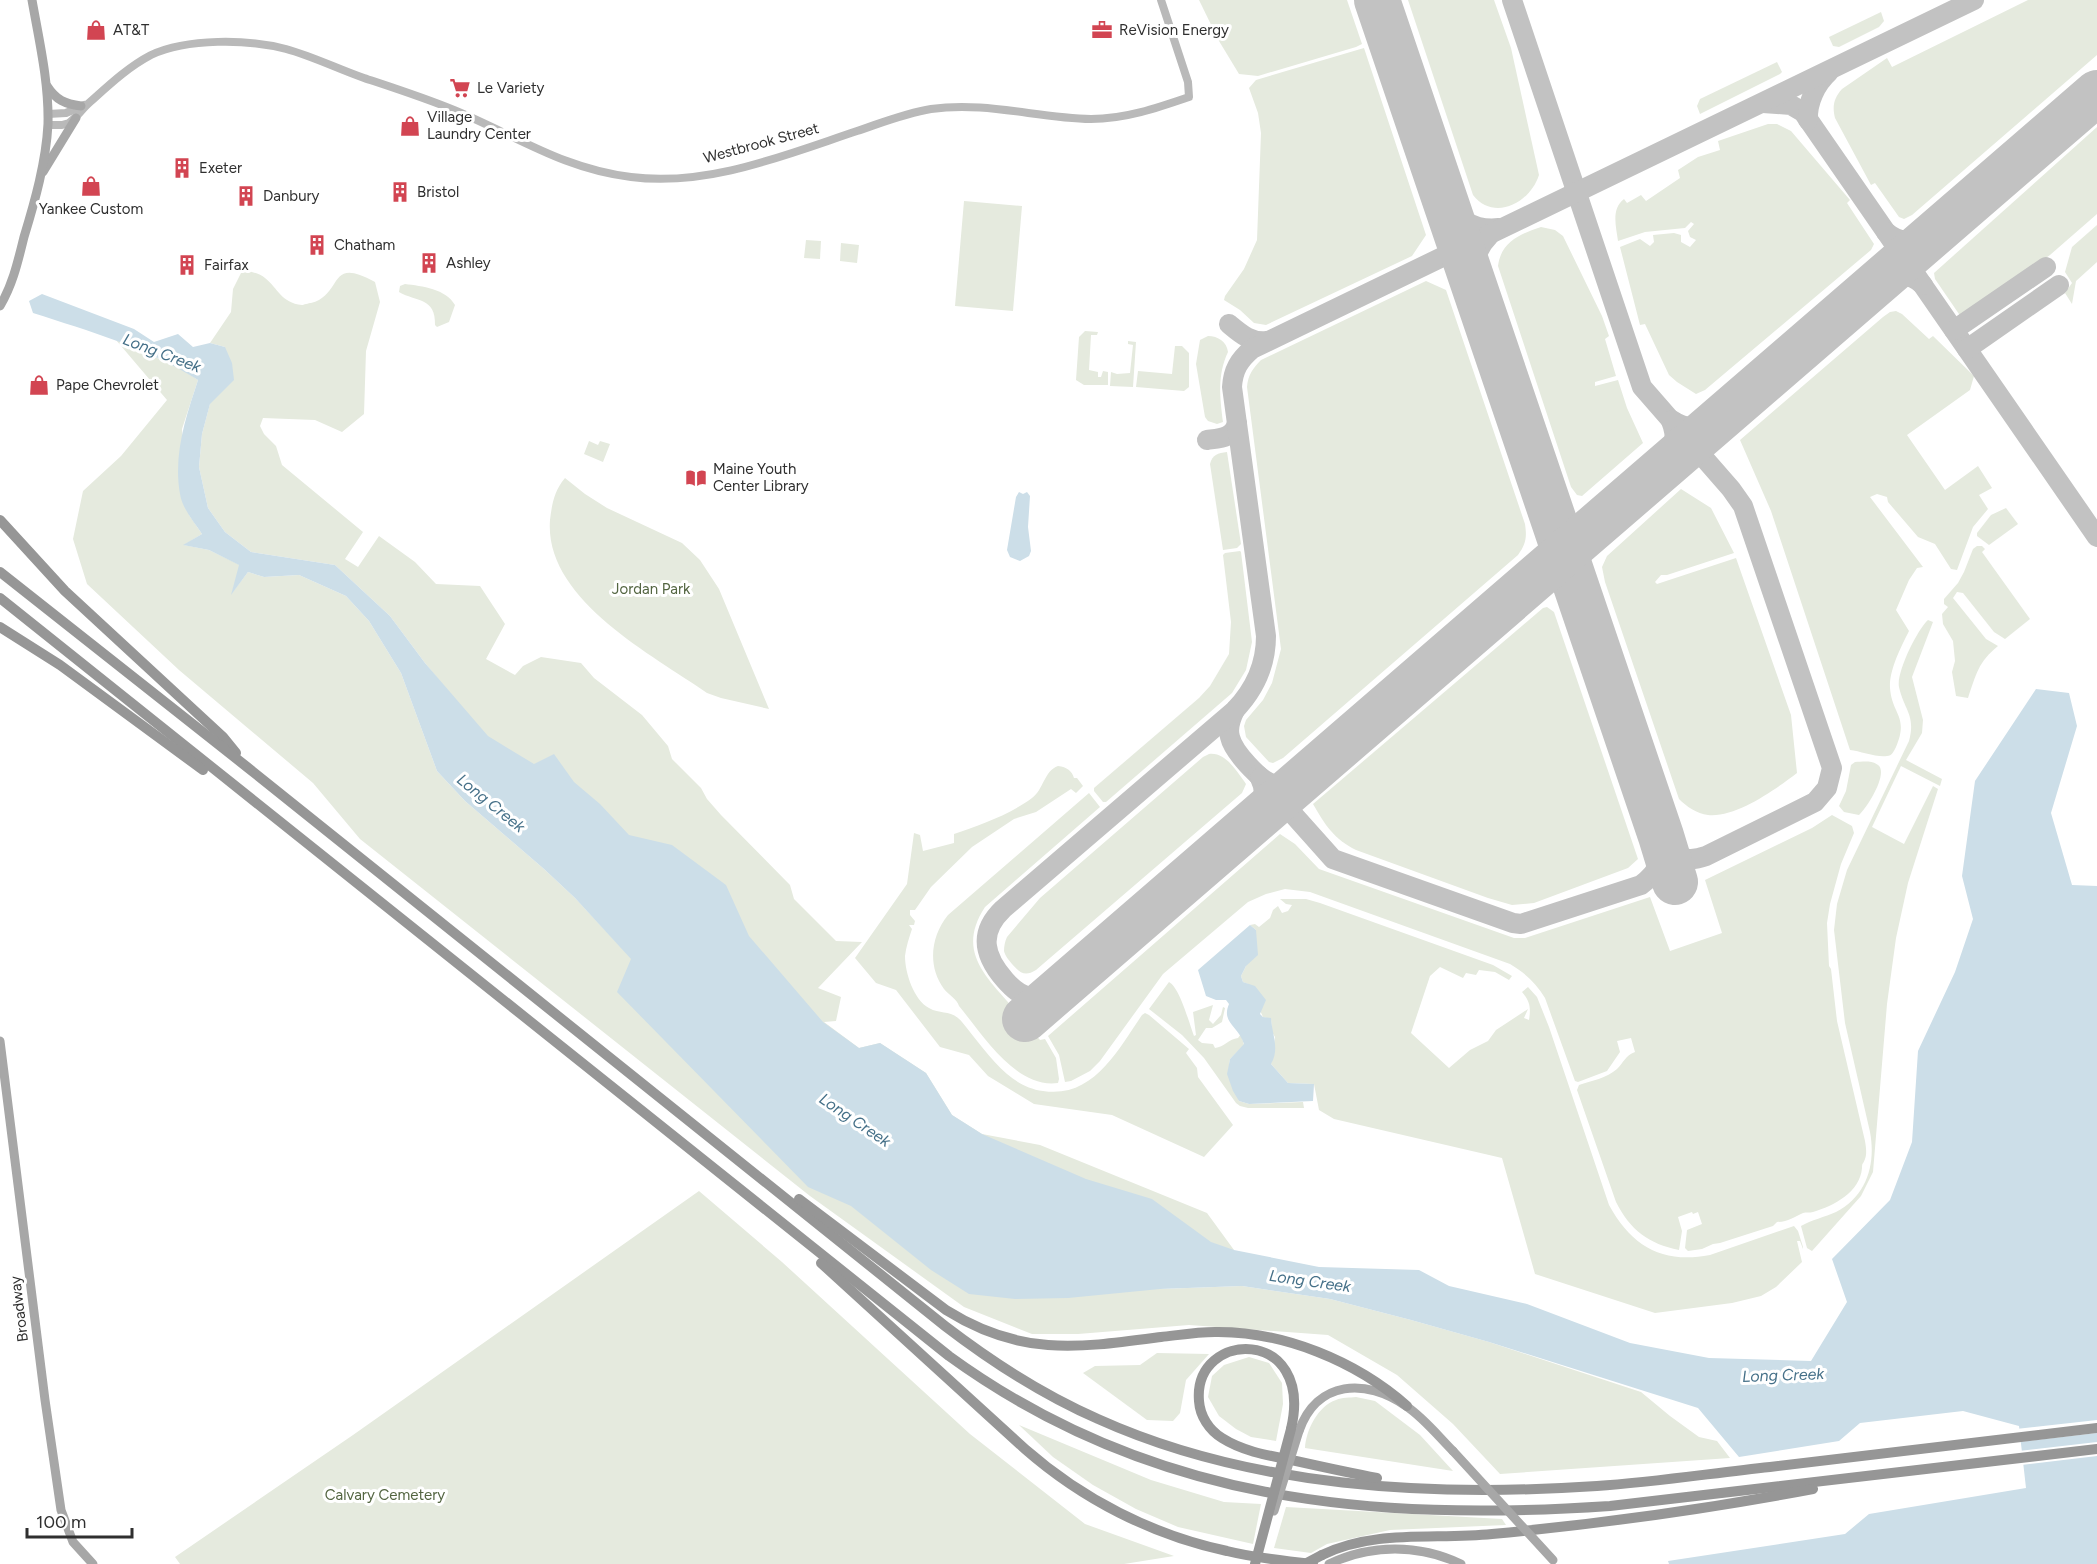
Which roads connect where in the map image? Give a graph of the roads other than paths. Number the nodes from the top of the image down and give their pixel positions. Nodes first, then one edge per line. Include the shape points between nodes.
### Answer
1 (32, 0) edge
2 (1161, 0) edge
3 (46, 84) junction
4 (84, 105) junction
5 (48, 114) junction
6 (76, 118) junction
7 (48, 125) junction
8 (39, 180) junction
9 (0, 306) edge
10 (0, 519) edge
11 (0, 572) edge
12 (0, 598) edge
13 (0, 627) edge
14 (247, 767) junction
15 (346, 876) junction
16 (0, 1041) edge
17 (715, 1170) junction
18 (764, 1180) junction
19 (1407, 1406) junction
20 (2097, 1428) edge
21 (1295, 1430) junction
22 (2097, 1449) edge
23 (1863, 1476) junction
24 (1421, 1488) junction
25 (1554, 1562) edge
26 (93, 1564) edge
27 (1256, 1564) edge
28 (1305, 1564) edge
29 (1313, 1564) edge
30 (1329, 1564) edge
31 (1461, 1564) edge

1 - 3 main road
2 - 4 street, Westbrook Street via 1188,82 1189,97 1130,115 1105,118 1074,118 994,107 928,109 752,164 695,176 651,179 582,168 455,110 286,49 250,44 223,42 169,48 134,65
3 - 4 main road via 67,105
3 - 5 main road
4 - 5 street, Westbrook Street via 66,113
4 - 6 street, Westbrook Street
5 - 7 main road
6 - 7 street via 66,124
6 - 8 main road
7 - 8 main road
8 - 9 main road via 16,270
10 - 14 highway via 74,599 222,736
11 - 14 highway
12 - 15 highway
13 - 15 highway via 70,672
14 - 18 highway
15 - 17 highway
16 - 26 main road, Broadway via 61,1510 73,1542
17 - 23 highway via 928,1340 993,1386 1085,1436 1149,1462 1207,1479 1323,1501 1460,1511 1610,1506
17 - 29 highway via 1024,1449 1066,1482 1121,1514 1177,1537 1226,1551
18 - 19 highway via 807,1205 946,1310 998,1336 1066,1347 1212,1332 1259,1335 1343,1364
18 - 24 highway via 965,1341 1029,1383 1090,1415 1153,1441 1243,1466 1318,1479
19 - 21 main road via 1367,1389 1343,1389 1317,1402
19 - 25 main road, bridge
20 - 24 highway via 1600,1486
21 - 24 highway via 1294,1388 1277,1359 1260,1350 1241,1349 1222,1355 1208,1369 1200,1388 1200,1408 1210,1428 1230,1443
21 - 27 highway, bridge
22 - 23 highway
23 - 28 highway, bridge via 1810,1490 1623,1519 1491,1534 1367,1540 1343,1546
30 - 31 main road via 1379,1549 1438,1555

